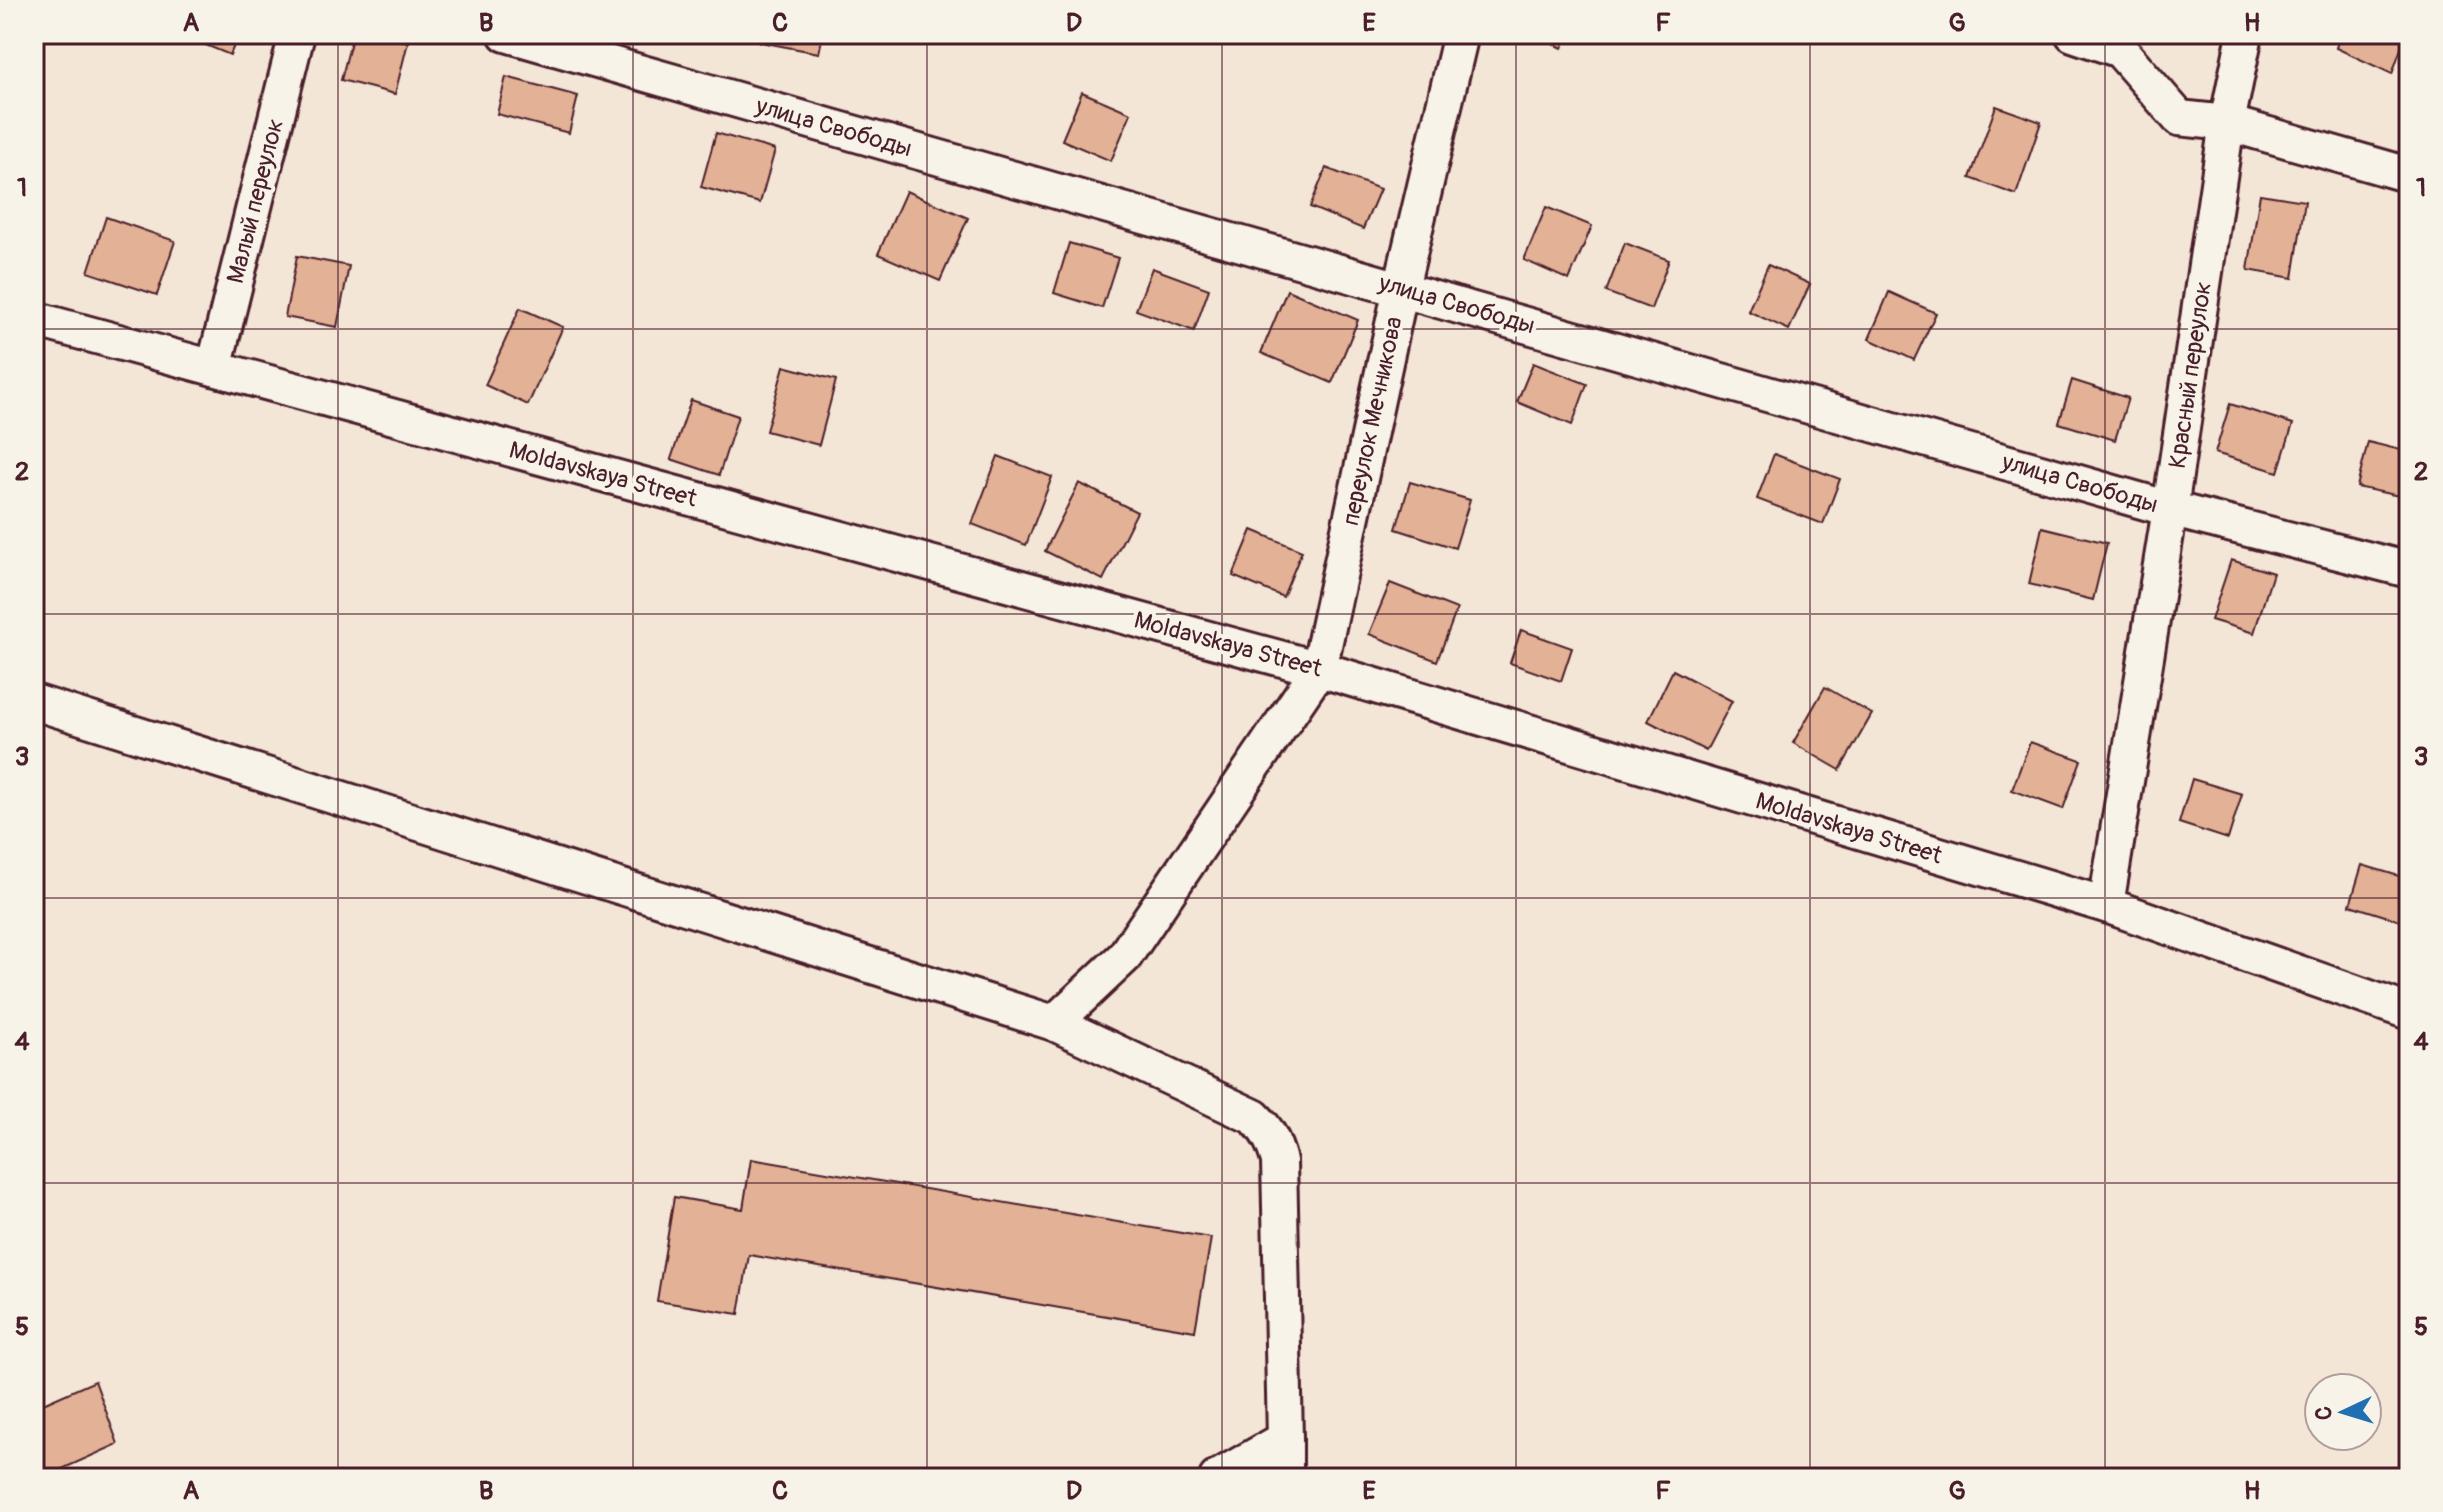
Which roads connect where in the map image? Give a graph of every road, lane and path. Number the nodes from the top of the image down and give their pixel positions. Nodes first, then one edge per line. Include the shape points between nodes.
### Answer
1 (297, 34) edge
2 (506, 34) edge
3 (1461, 34) edge
4 (2073, 34) edge
5 (2245, 34) edge
6 (2227, 123) junction
7 (2409, 175) edge
8 (1401, 288) junction
9 (34, 319) edge
10 (214, 368) junction
11 (2170, 509) junction
12 (2409, 570) edge
13 (1319, 669) junction
14 (34, 702) edge
15 (2106, 905) junction
16 (2409, 1012) edge
17 (1054, 1023) junction
18 (1285, 1439) junction
19 (1217, 1478) edge
20 (1285, 1478) edge

1 - 10 street, Малый переулок
2 - 8 street, улица Свободы
3 - 8 street, переулок Мечникова
4 - 6 street via 2120,50 2179,118
5 - 6 street, Красный переулок
6 - 7 street
6 - 11 street, Красный переулок
8 - 11 street, улица Свободы
8 - 13 street, переулок Мечникова
9 - 10 street, Moldavskaya Street
10 - 13 street, Moldavskaya Street
11 - 12 street, улица Свободы
11 - 15 street, Красный переулок
13 - 15 street, Moldavskaya Street
13 - 17 street via 1124,957
14 - 17 street
15 - 16 street, Moldavskaya Street
17 - 18 street via 1254,1117 1266,1129 1279,1161
18 - 19 street
18 - 20 street

